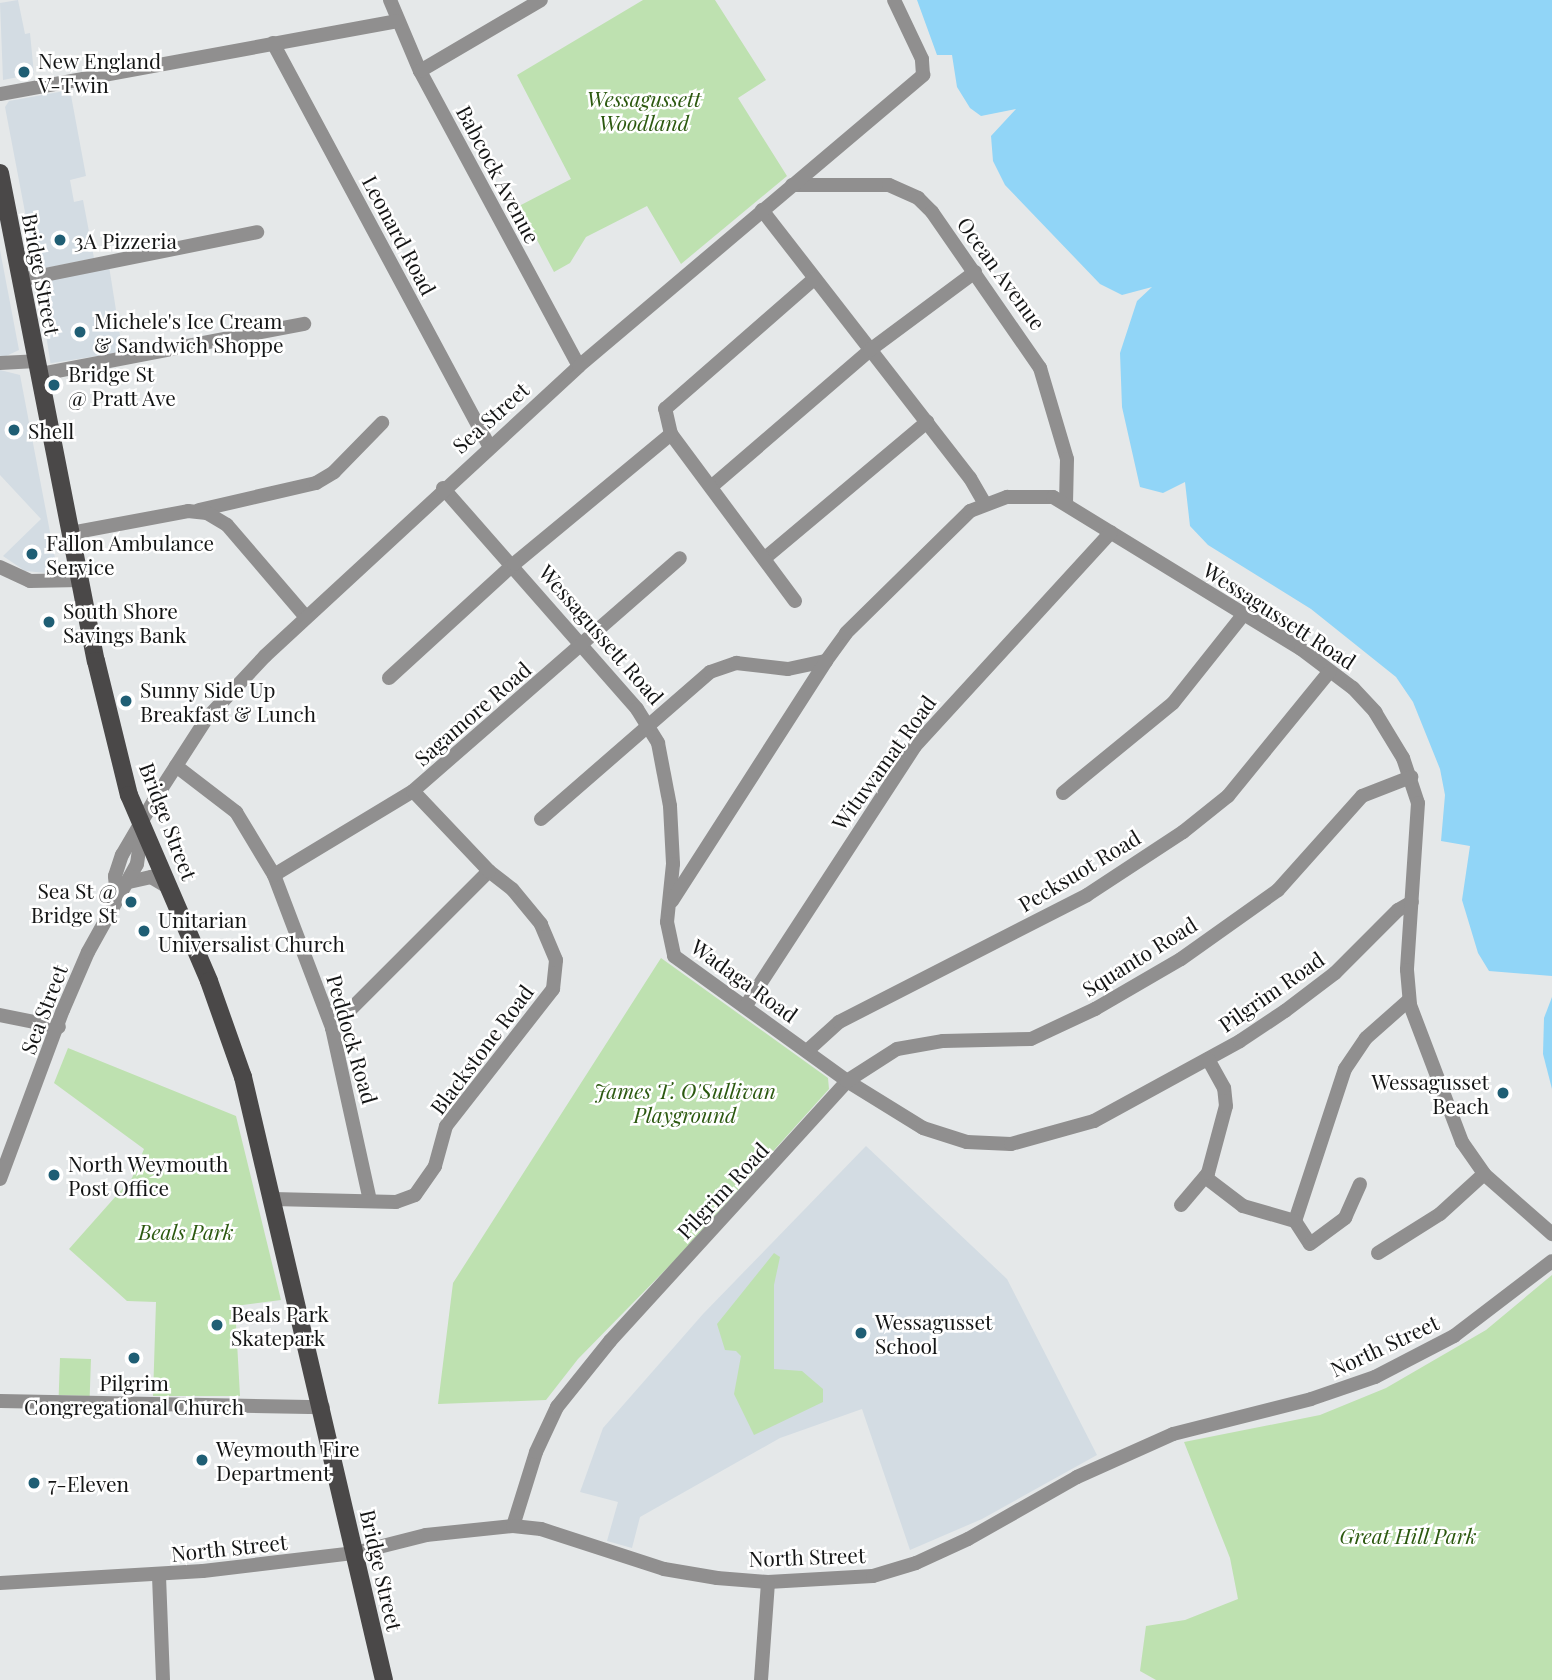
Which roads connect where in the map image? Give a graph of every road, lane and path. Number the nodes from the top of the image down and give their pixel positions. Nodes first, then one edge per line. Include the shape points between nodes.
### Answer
1 (390, 0) edge
2 (541, 0) edge
3 (894, 0) edge
4 (396, 21) junction
5 (274, 43) junction
6 (420, 71) junction
7 (0, 94) edge
8 (0, 173) edge
9 (792, 185) junction
10 (762, 210) junction
11 (257, 232) dead end
12 (975, 272) junction
13 (814, 279) junction
14 (20, 280) junction
15 (304, 324) dead end
16 (870, 350) junction
17 (0, 363) edge
18 (579, 366) junction
19 (38, 368) junction
20 (927, 422) junction
21 (382, 424) dead end
22 (671, 434) junction
23 (489, 446) junction
24 (711, 487) junction
25 (443, 488) junction
26 (984, 502) junction
27 (1066, 503) junction
28 (195, 511) junction
29 (1111, 532) junction
30 (71, 533) junction
31 (680, 558) dead end
32 (765, 558) junction
33 (514, 564) junction
34 (0, 567) edge
35 (80, 580) junction
36 (795, 601) dead end
37 (1243, 615) junction
38 (305, 616) junction
39 (583, 646) junction
40 (826, 661) junction
41 (788, 669) junction
42 (1330, 671) junction
43 (389, 678) dead end
44 (802, 698) junction
45 (648, 723) junction
46 (176, 766) junction
47 (1411, 777) junction
48 (413, 791) junction
49 (1063, 793) dead end
50 (541, 820) dead end
51 (142, 827) junction
52 (489, 871) junction
53 (274, 875) junction
54 (129, 882) junction
55 (170, 888) junction
56 (117, 897) junction
57 (673, 901) junction
58 (1412, 902) junction
59 (1409, 1000) junction
60 (745, 1007) junction
61 (0, 1015) edge
62 (59, 1027) junction
63 (332, 1028) junction
64 (807, 1051) junction
65 (1208, 1059) junction
66 (846, 1081) junction
67 (5, 1145) edge
68 (1484, 1174) junction
69 (1205, 1177) junction
70 (0, 1179) edge
71 (1360, 1184) dead end
72 (273, 1199) junction
73 (370, 1201) junction
74 (1181, 1205) dead end
75 (1295, 1221) junction
76 (1552, 1234) edge
77 (1378, 1252) dead end
78 (1552, 1262) edge
79 (0, 1402) edge
80 (323, 1407) junction
81 (513, 1526) junction
82 (355, 1553) junction
83 (159, 1576) junction
84 (0, 1583) edge
85 (768, 1583) junction
86 (163, 1680) edge
87 (384, 1680) edge
88 (761, 1680) edge

1 - 4 street, Babcock Avenue
2 - 6 street
3 - 9 street, Sea Street via 924,70 915,83
4 - 5 street
4 - 6 street, Babcock Avenue
5 - 7 street
5 - 23 street, Leonard Road
6 - 18 street, Babcock Avenue
8 - 14 main road, Bridge Street
9 - 10 street, Sea Street
9 - 12 street, Ocean Avenue via 874,184 905,191 932,212
10 - 13 street
10 - 18 street, Sea Street
11 - 14 street
12 - 16 street
12 - 27 street, Ocean Avenue via 1040,369 1067,459
13 - 16 street
13 - 22 street via 668,401 665,416
14 - 19 main road, Bridge Street
15 - 19 street
16 - 20 street
16 - 24 street
17 - 19 street
18 - 23 street, Sea Street
19 - 30 main road, Bridge Street
20 - 26 street
20 - 32 street
21 - 28 street via 334,472 316,483
22 - 24 street
22 - 33 street
23 - 25 street, Sea Street
24 - 32 street
25 - 33 street, Wessagussett Road
25 - 38 street, Sea Street
26 - 27 street, Wessagussett Road via 1036,495
26 - 40 street via 922,553 846,633
27 - 29 street, Wessagussett Road
28 - 30 street
28 - 38 street via 227,525
29 - 37 street, Wessagussett Road
29 - 60 street, Wituwamat Road via 925,734
30 - 35 main road, Bridge Street
31 - 39 street, Sagamore Road
32 - 36 street
33 - 39 street, Wessagussett Road
33 - 43 street
34 - 35 street via 30,581
35 - 51 main road, Bridge Street via 129,795
37 - 42 street, Wessagussett Road
37 - 49 street via 1173,703
38 - 46 street, Sea Street via 207,718
39 - 45 street, Wessagussett Road
39 - 48 street, Sagamore Road
40 - 41 street, Wessagussett Road
40 - 44 street
41 - 44 street
41 - 45 street, Wessagussett Road via 749,664 722,667 700,679
42 - 47 street, Wessagussett Road via 1375,712
42 - 64 street, Pecksuot Road via 1228,796 1183,832 1087,895 839,1022
44 - 57 street
45 - 50 street
45 - 57 street, Wadaga Road via 666,774
46 - 51 street, Sea Street
46 - 53 street, Peddock Road via 236,812
47 - 58 street, Wessagussett Road via 1419,814
47 - 66 street, Squanto Road via 1362,796 1278,890 1181,959 1096,1009 1031,1039 943,1041 897,1049
48 - 52 street, Blackstone Road
48 - 53 street, Sagamore Road
51 - 54 street, Sea Street
51 - 55 main road, Bridge Street
51 - 56 street, Sea Street via 118,864
52 - 63 street
52 - 73 street, Blackstone Road via 512,888 541,924 556,960 553,989 446,1126 435,1166 415,1195 396,1202
53 - 63 street, Peddock Road
54 - 55 street via 151,877
54 - 56 street, Sea Street
55 - 72 main road, Bridge Street via 226,1025
56 - 62 street, Sea Street via 83,964
57 - 60 street, Wadaga Road via 667,922 674,956
58 - 59 street, Wessagussett Road
58 - 65 street, Pilgrim Road via 1393,914 1308,994
59 - 68 street, Wessagussett Road via 1455,1128
59 - 75 street via 1366,1038 1345,1069
60 - 64 street, Wadaga Road
61 - 62 street
62 - 67 street, Sea Street
63 - 73 street, Peddock Road
64 - 66 street, Wadaga Road
65 - 66 street, Pilgrim Road via 1094,1121 1011,1144 943,1136 904,1118
65 - 69 street via 1227,1100
66 - 81 street, Pilgrim Road via 735,1209 610,1341 557,1407 536,1452
67 - 70 street, Sea Street
68 - 76 street, Wessagussett Road
68 - 77 street via 1440,1214
69 - 74 street
69 - 75 street via 1251,1210
71 - 75 street via 1345,1218 1310,1244
72 - 73 street, Blackstone Road
72 - 80 main road, Bridge Street
78 - 85 street, North Street via 1454,1336 1375,1377 1311,1399 1214,1421 1137,1448 916,1563 873,1576
79 - 80 street
80 - 82 main road, Bridge Street
81 - 82 street, North Street via 426,1535
81 - 85 street, North Street via 541,1529 664,1569
82 - 83 street, North Street
82 - 87 main road, Bridge Street
83 - 84 street, North Street
83 - 86 street
85 - 88 street

